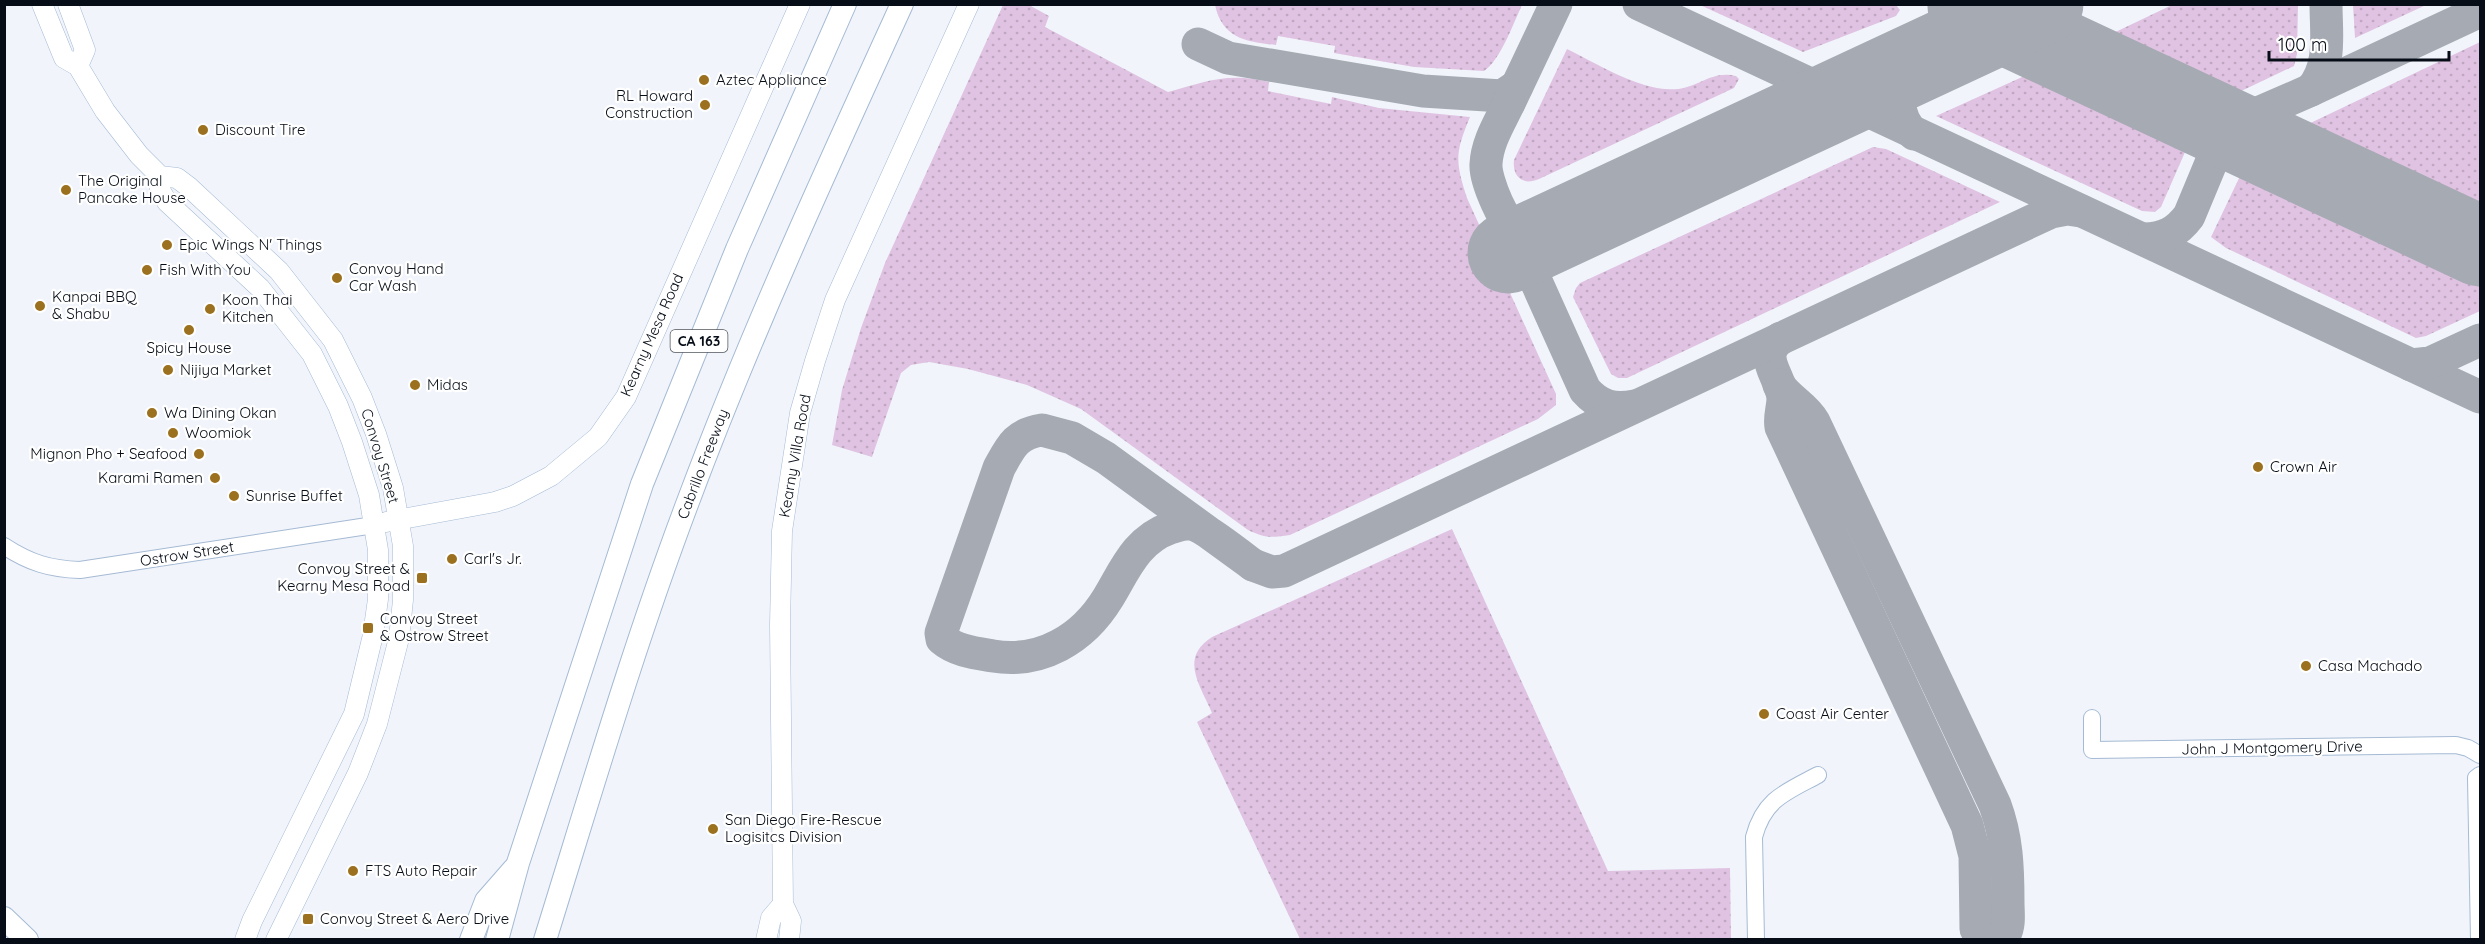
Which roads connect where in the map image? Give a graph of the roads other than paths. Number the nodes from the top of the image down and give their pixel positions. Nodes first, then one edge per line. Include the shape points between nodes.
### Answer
1 (42, 4) edge
2 (53, 4) edge
3 (800, 4) edge
4 (845, 4) edge
5 (902, 4) edge
6 (969, 4) edge
7 (72, 13) edge
8 (78, 66) junction
9 (160, 176) junction
10 (399, 520) junction
11 (374, 525) junction
12 (4, 546) edge
13 (2092, 718) dead end
14 (2481, 755) edge
15 (1818, 775) dead end
16 (2481, 775) edge
17 (519, 864) junction
18 (783, 904) junction
19 (4, 918) edge
20 (27, 939) edge
21 (245, 939) edge
22 (276, 939) edge
23 (471, 939) edge
24 (497, 939) edge
25 (545, 939) edge
26 (766, 939) edge
27 (789, 939) edge
28 (1756, 939) edge
29 (2479, 939) edge

1 - 8 main road, Convoy Street via 64,58
2 - 7 main road via 64,20
3 - 10 main road, Kearny Mesa Road via 626,397 598,437 551,476 513,496
4 - 17 highway, CA 163 via 737,249 642,484
5 - 25 highway, Cabrillo Freeway / CA 163 via 780,271 689,498 634,652
6 - 18 main road, Kearny Villa Road via 835,300 800,413 782,531
7 - 8 main road via 85,50
8 - 9 main road, Convoy Street via 105,111
9 - 10 main road, Convoy Street via 177,178 189,187 279,271 333,340 376,434
9 - 11 main road, Convoy Street via 160,190 167,202 260,288 312,354 352,442
10 - 11 main road, Kearny Mesa Road
10 - 22 main road, Convoy Street via 403,600 399,638 377,724 358,773
11 - 12 street, Ostrow Street via 80,570 61,570 26,560
11 - 21 main road, Convoy Street via 378,599 374,635 354,714
13 - 14 street, John J Montgomery Drive via 2092,750 2456,745
15 - 28 street via 1777,796 1758,823 1754,837
16 - 29 street via 2476,778
17 - 23 highway via 486,901
17 - 24 highway, CA 163
18 - 26 main road via 771,918
18 - 27 main road, Kearny Villa Road via 791,921
19 - 20 highway

